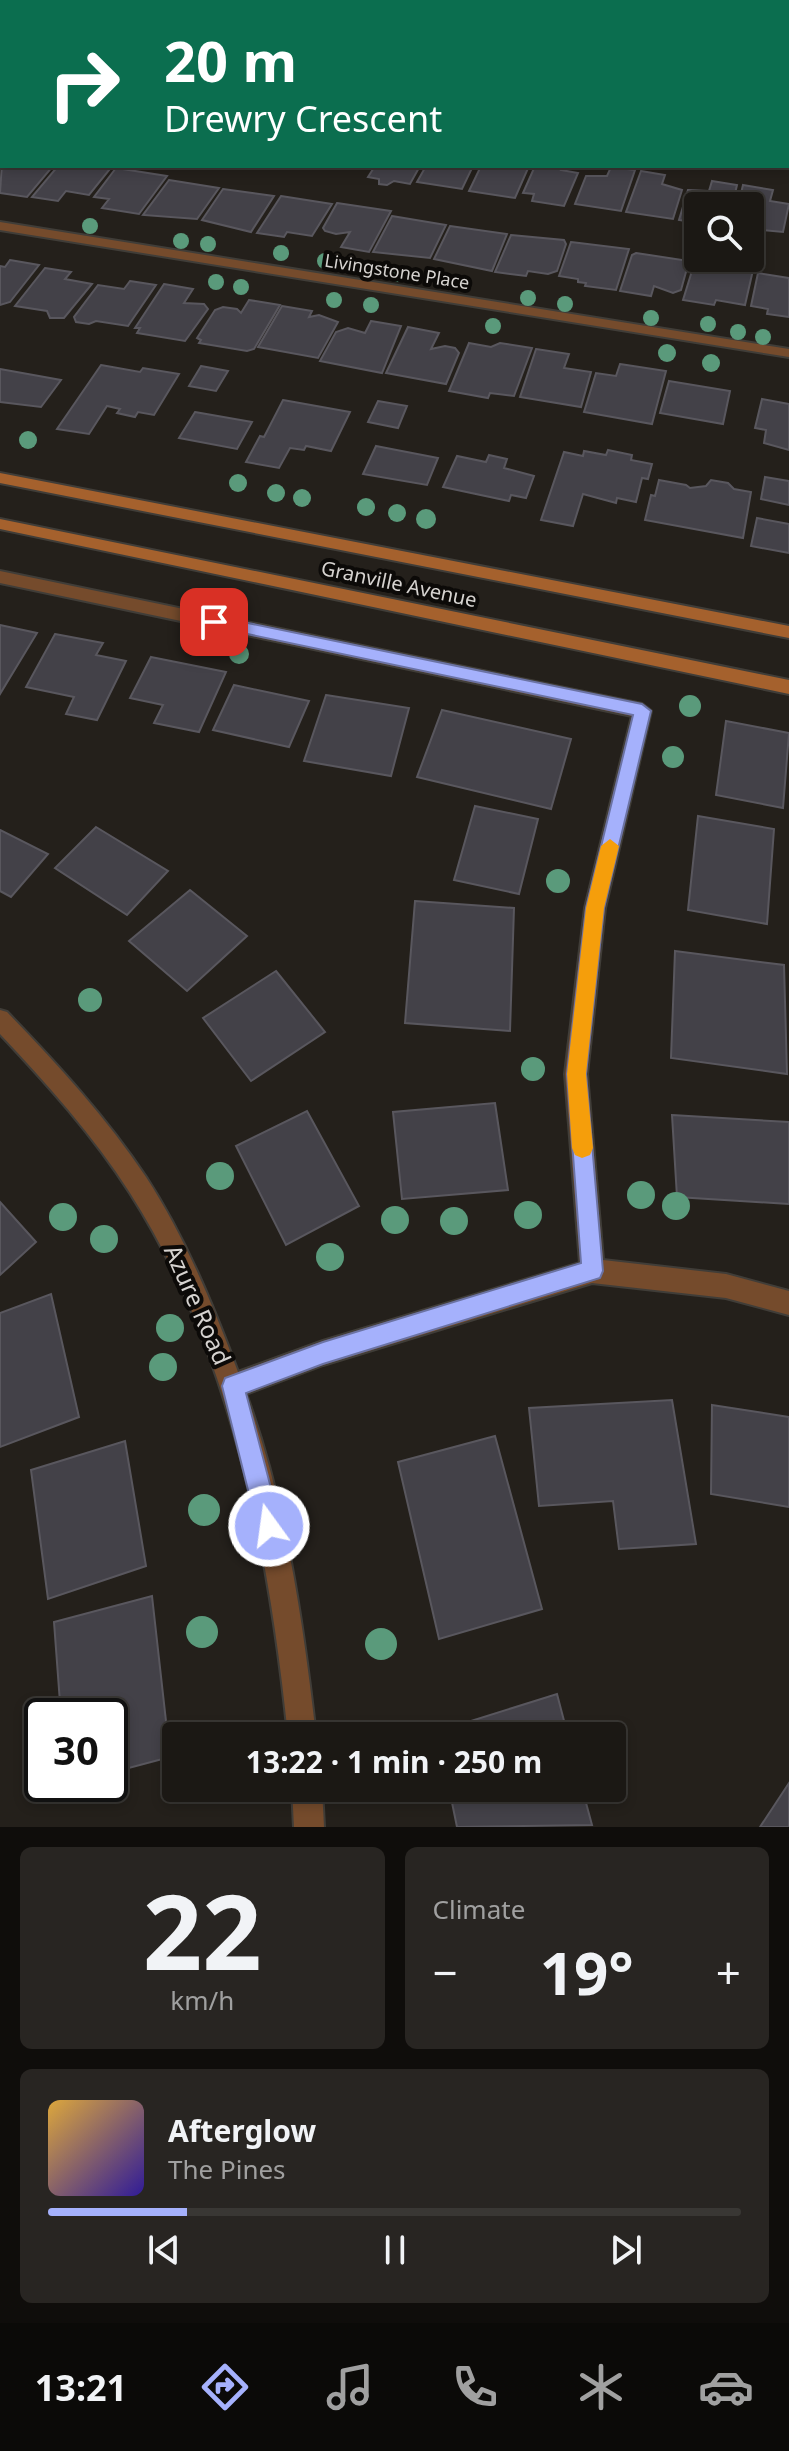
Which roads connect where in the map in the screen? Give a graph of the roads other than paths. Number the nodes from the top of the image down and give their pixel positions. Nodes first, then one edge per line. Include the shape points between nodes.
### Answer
1 (0, 226) edge
2 (789, 353) edge
3 (0, 478) edge
4 (0, 524) edge
5 (0, 577) edge
6 (789, 632) edge
7 (789, 687) edge
8 (0, 1019) edge
9 (592, 1271) junction
10 (789, 1303) edge
11 (233, 1386) junction
12 (300, 1722) edge
13 (308, 1802) edge
14 (309, 1827) edge

1 - 2 street, Livingstone Place
3 - 6 main road, Granville Avenue
4 - 7 main road, Granville Avenue
5 - 9 street via 642,711 595,908 576,1074
8 - 11 street, Azure Road via 68,1093 154,1211 198,1298
9 - 10 street via 726,1286
9 - 11 street
11 - 12 street, Azure Road via 283,1582
13 - 14 street

